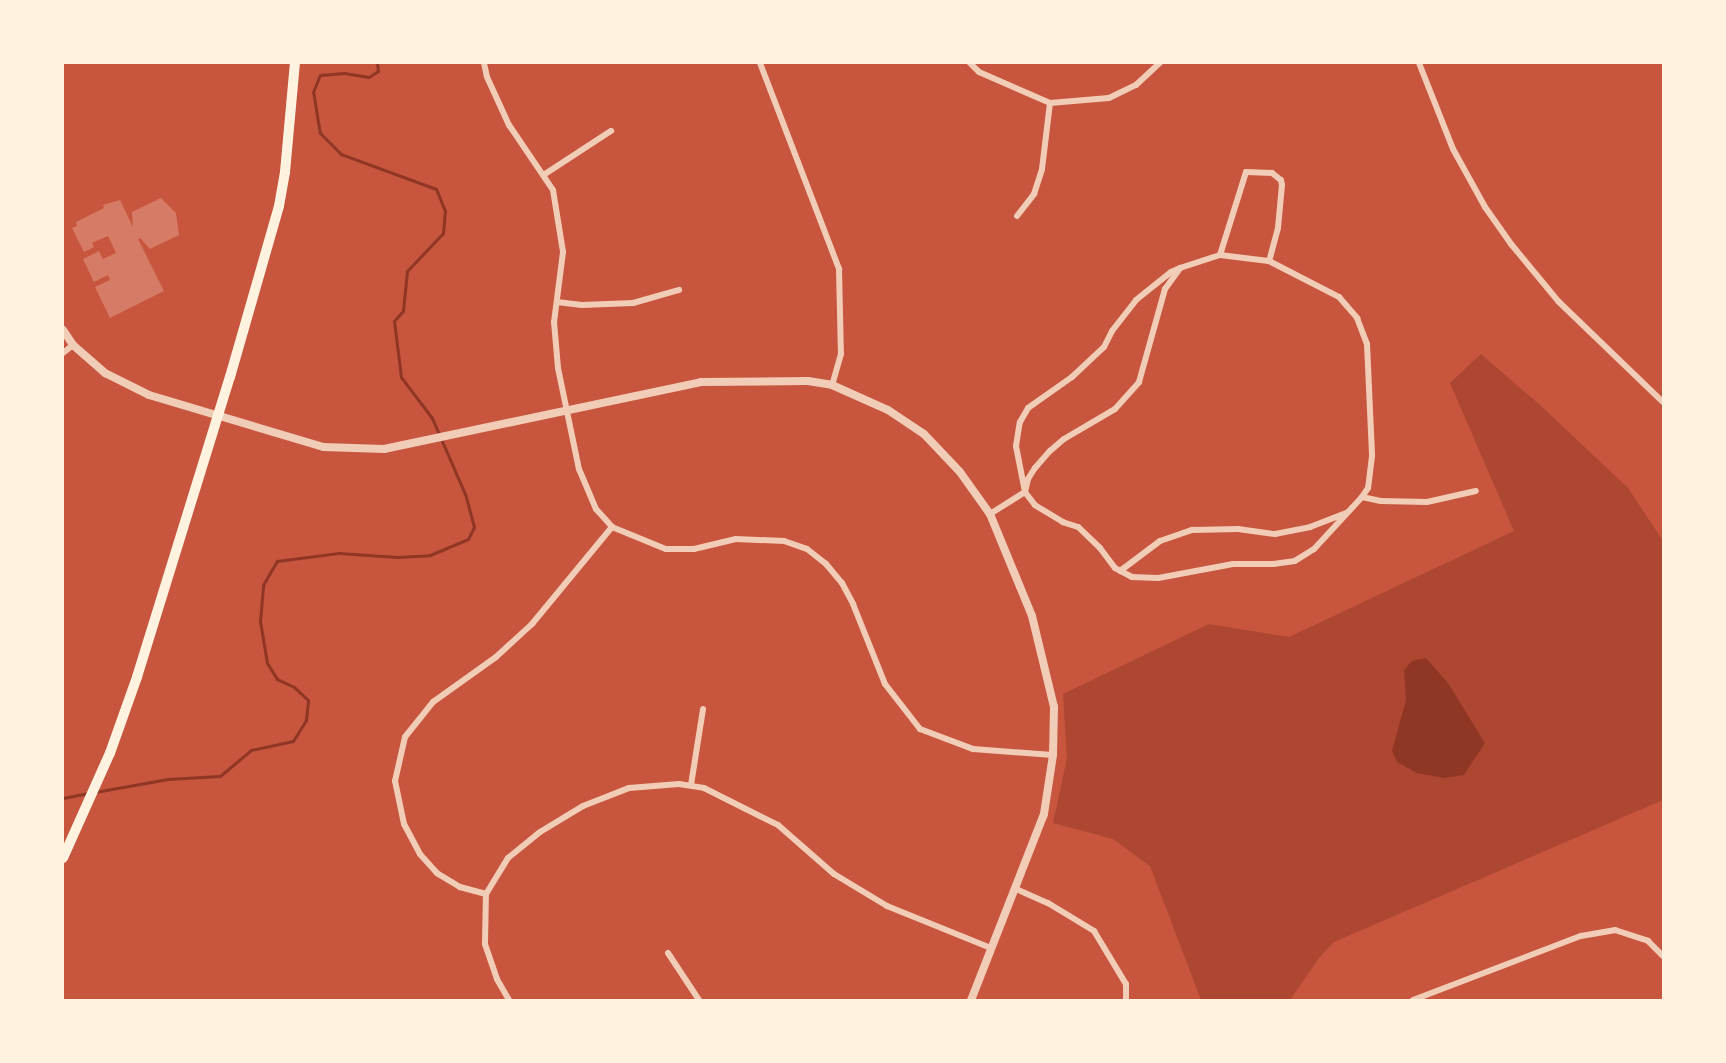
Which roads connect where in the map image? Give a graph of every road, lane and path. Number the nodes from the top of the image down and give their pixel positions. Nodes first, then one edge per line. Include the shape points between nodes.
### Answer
1 (295, 63) edge
2 (484, 63) edge
3 (760, 63) edge
4 (970, 63) edge
5 (1160, 63) edge
6 (1419, 63) edge
7 (1050, 103) junction
8 (611, 131) dead end
9 (545, 174) junction
10 (1017, 216) dead end
11 (1220, 255) junction
12 (1269, 261) junction
13 (1180, 268) junction
14 (679, 290) dead end
15 (557, 303) junction
16 (63, 330) edge
17 (74, 345) junction
18 (63, 353) edge
19 (832, 386) junction
20 (1663, 402) edge
21 (566, 410) junction
22 (218, 416) junction
23 (1476, 491) dead end
24 (1024, 492) junction
25 (1362, 497) junction
26 (1349, 512) junction
27 (990, 513) junction
28 (612, 527) junction
29 (1120, 571) junction
30 (703, 709) dead end
31 (1053, 754) junction
32 (691, 785) junction
33 (63, 858) edge
34 (1016, 889) junction
35 (486, 894) junction
36 (991, 948) junction
37 (668, 953) dead end
38 (1663, 956) edge
39 (509, 1000) edge
40 (699, 1000) edge
41 (971, 1000) edge
42 (1126, 1000) edge
43 (1413, 1000) edge

1 - 22 main road via 279,206
2 - 9 street via 509,125
3 - 19 street via 839,269 842,354
4 - 7 street via 979,72
5 - 7 street via 1136,85 1109,98
6 - 20 street via 1457,156 1510,244 1559,302
7 - 10 street via 1042,169 1034,194
8 - 9 street
9 - 15 street via 553,190 563,252
11 - 12 street
11 - 12 street via 1246,172 1272,173 1282,185
11 - 13 street
12 - 25 street via 1339,297 1357,318 1367,344 1372,456 1368,488
13 - 24 street via 1165,289 1139,382 1115,409 1050,451 1028,479
13 - 24 street via 1136,300 1104,347 1072,377 1028,408 1020,423 1016,446
14 - 15 street via 633,303
15 - 21 street via 554,322
16 - 17 street
17 - 18 street
17 - 22 street via 105,373 149,395
19 - 21 street via 808,381 701,382
19 - 27 street via 888,410 924,434 960,472
21 - 22 street via 384,449 323,447
21 - 28 street via 579,469 596,509
22 - 33 main road via 159,613 102,771
23 - 25 street via 1427,502
24 - 27 street
24 - 29 street via 1035,505 1078,527
25 - 26 street
26 - 29 street via 1310,527 1275,534 1238,529 1192,530 1160,541
26 - 29 street via 1314,549 1295,561 1233,564 1158,578 1132,577
27 - 31 street via 1032,616 1054,707
28 - 31 street via 666,549 694,549 736,539 784,541 807,549 842,583 885,684 920,729 973,749
28 - 35 street via 532,624 496,657 433,702 405,737 395,781 404,824 420,854 437,873
30 - 32 street
31 - 34 street via 1044,814
32 - 35 street via 629,788 583,806 540,832 508,858
32 - 36 street via 778,825 834,874 887,906
34 - 36 street
34 - 42 street via 1094,931 1126,984
35 - 39 street via 485,944
36 - 41 street
37 - 40 street
38 - 43 street via 1648,940 1615,930 1581,936

